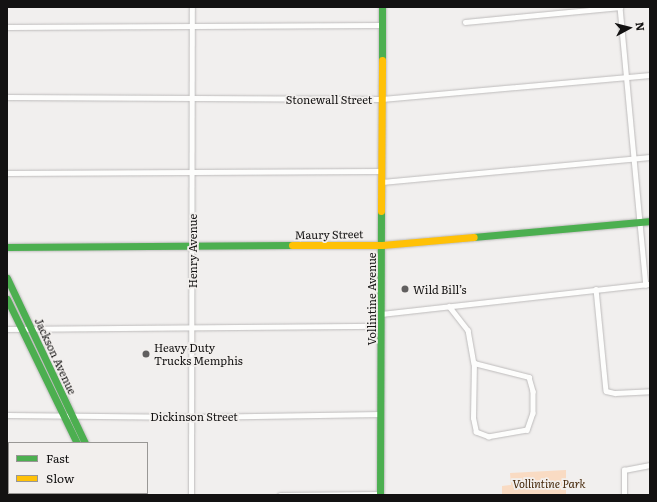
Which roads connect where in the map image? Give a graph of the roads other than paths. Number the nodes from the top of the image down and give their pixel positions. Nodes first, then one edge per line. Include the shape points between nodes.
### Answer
1 (192, 7) edge
2 (382, 7) edge
3 (620, 7) edge
4 (465, 22) dead end
5 (382, 24) junction
6 (193, 25) junction
7 (7, 27) edge
8 (650, 74) edge
9 (628, 77) junction
10 (7, 97) edge
11 (193, 99) junction
12 (382, 99) junction
13 (650, 158) edge
14 (633, 159) junction
15 (192, 171) junction
16 (381, 171) junction
17 (7, 173) edge
18 (382, 182) junction
19 (650, 221) edge
20 (640, 222) junction
21 (382, 245) junction
22 (192, 247) junction
23 (7, 248) edge
24 (7, 278) edge
25 (648, 285) edge
26 (596, 289) junction
27 (7, 299) edge
28 (449, 306) junction
29 (382, 314) junction
30 (381, 326) junction
31 (7, 329) edge
32 (22, 329) junction
33 (31, 329) junction
34 (192, 329) junction
35 (474, 363) junction
36 (650, 391) edge
37 (382, 414) junction
38 (7, 415) edge
39 (63, 415) junction
40 (72, 415) junction
41 (193, 417) junction
42 (76, 442) edge
43 (85, 442) edge
44 (650, 465) edge
45 (191, 495) edge
46 (280, 495) edge
47 (380, 495) edge
48 (624, 495) edge

1 - 6 street, Henry Avenue
2 - 5 street, Vollintine Avenue
3 - 4 street
3 - 9 street
5 - 6 street
5 - 12 street, Vollintine Avenue
6 - 7 street
6 - 11 street, Henry Avenue
8 - 9 street, Stonewall Street
9 - 12 street, Stonewall Street
9 - 14 street
10 - 11 street, Stonewall Street
11 - 12 street, Stonewall Street
11 - 15 street, Henry Avenue
12 - 16 street, Vollintine Avenue
13 - 14 street
14 - 18 street
14 - 20 street
15 - 16 street
15 - 17 street
15 - 22 street, Henry Avenue
16 - 18 street, Vollintine Avenue
18 - 21 street, Vollintine Avenue
19 - 20 street, Maury Street
20 - 21 street, Maury Street
20 - 25 street
21 - 22 street, Maury Street
21 - 29 street, Vollintine Avenue
22 - 23 street, Maury Street
22 - 34 street, Henry Avenue
24 - 33 street, Jackson Avenue
25 - 26 street
26 - 28 street
26 - 36 street via 606,391
27 - 32 street, Jackson Avenue
28 - 29 street
28 - 35 street via 468,330
29 - 30 street, Vollintine Avenue
30 - 34 street
30 - 37 street, Vollintine Avenue
31 - 32 street
32 - 33 street
32 - 39 street, Jackson Avenue
33 - 34 street
33 - 40 street, Jackson Avenue
34 - 41 street, Henry Avenue
35 - 35 street via 473,418 476,432 489,437 528,430 533,414 533,391 529,377
37 - 41 street, Dickinson Street
37 - 47 street, Vollintine Avenue
38 - 39 street, Dickinson Street
39 - 40 street, Dickinson Street
39 - 42 street, Jackson Avenue
40 - 41 street, Dickinson Street
40 - 43 street, Jackson Avenue
41 - 45 street, Henry Avenue
44 - 48 street via 624,470
46 - 47 street

